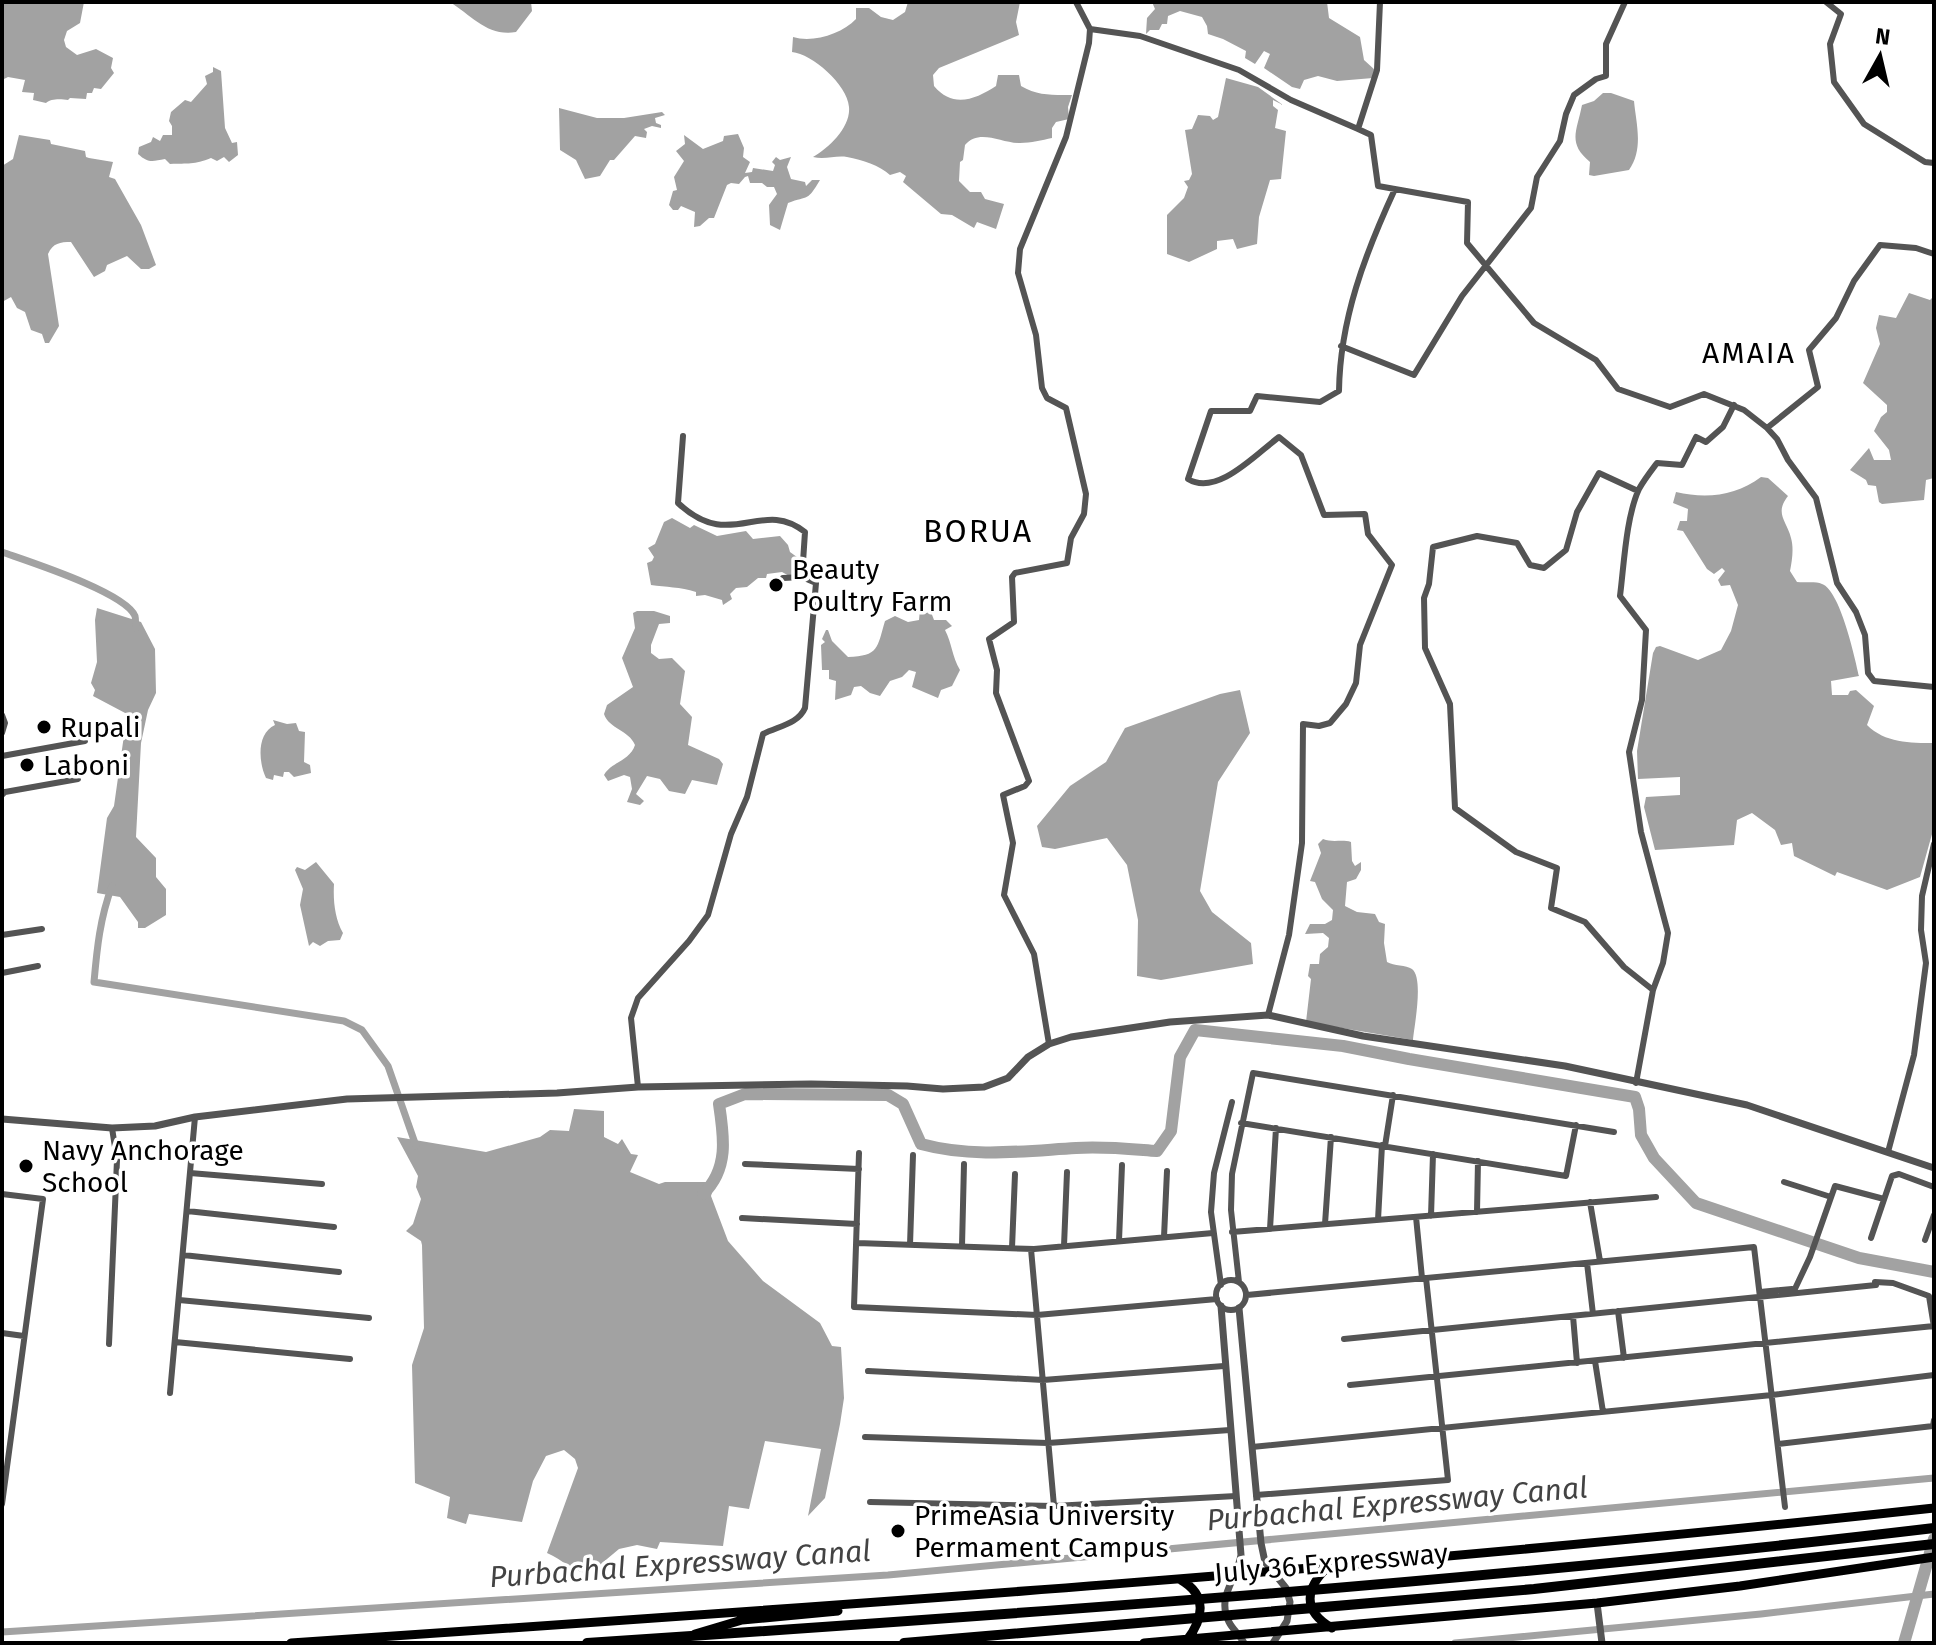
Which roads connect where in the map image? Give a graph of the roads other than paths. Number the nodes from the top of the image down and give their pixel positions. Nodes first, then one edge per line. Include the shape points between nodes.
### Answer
1 (1076, 2) edge
2 (1380, 2) edge
3 (1625, 2) edge
4 (1826, 2) edge
5 (1090, 29) junction
6 (1358, 129) junction
7 (1934, 163) edge
8 (1395, 189) junction
9 (1934, 254) edge
10 (1341, 346) junction
11 (1734, 405) junction
12 (1767, 428) junction
13 (683, 436) dead end
14 (1638, 491) junction
15 (802, 577) junction
16 (783, 578) dead end
17 (1934, 687) edge
18 (2, 715) edge
19 (2, 733) edge
20 (85, 741) dead end
21 (2, 756) edge
22 (78, 779) dead end
23 (2, 795) edge
24 (1934, 844) edge
25 (42, 929) dead end
26 (2, 935) edge
27 (38, 966) dead end
28 (2, 973) edge
29 (1653, 990) junction
30 (1268, 1015) junction
31 (1049, 1044) junction
32 (1636, 1083) junction
33 (638, 1087) junction
34 (1393, 1095) junction
35 (1232, 1102) dead end
36 (195, 1117) junction
37 (2, 1119) edge
38 (1241, 1123) junction
39 (1576, 1125) junction
40 (112, 1128) junction
41 (1276, 1128) junction
42 (1614, 1132) dead end
43 (1331, 1137) junction
44 (1383, 1146) junction
45 (1888, 1152) junction
46 (859, 1153) dead end
47 (1433, 1154) junction
48 (913, 1155) dead end
49 (1478, 1161) junction
50 (745, 1164) dead end
51 (964, 1164) dead end
52 (1122, 1165) dead end
53 (1934, 1168) edge
54 (859, 1169) junction
55 (1167, 1171) dead end
56 (1067, 1172) dead end
57 (190, 1173) junction
58 (1214, 1173) junction
59 (1015, 1174) dead end
60 (1232, 1174) junction
61 (1784, 1182) dead end
62 (322, 1184) dead end
63 (1934, 1187) edge
64 (2, 1194) edge
65 (1656, 1197) dead end
66 (1831, 1197) junction
67 (1884, 1199) junction
68 (1590, 1202) junction
69 (187, 1211) junction
70 (1477, 1212) junction
71 (1934, 1215) edge
72 (1431, 1216) junction
73 (1416, 1217) junction
74 (742, 1218) dead end
75 (1378, 1220) junction
76 (857, 1224) junction
77 (1325, 1224) junction
78 (334, 1227) dead end
79 (1270, 1229) junction
80 (1232, 1232) junction
81 (1213, 1233) junction
82 (1164, 1237) junction
83 (1871, 1238) dead end
84 (1925, 1240) dead end
85 (1119, 1241) junction
86 (857, 1243) junction
87 (910, 1245) junction
88 (962, 1246) junction
89 (1064, 1246) junction
90 (1012, 1248) junction
91 (1031, 1249) junction
92 (183, 1255) junction
93 (1600, 1261) junction
94 (1587, 1263) junction
95 (339, 1272) dead end
96 (1424, 1278) junction
97 (1239, 1282) junction
98 (1221, 1285) junction
99 (1876, 1285) dead end
100 (1793, 1293) junction
101 (1247, 1295) junction
102 (1760, 1295) junction
103 (179, 1300) junction
104 (1219, 1303) junction
105 (1239, 1308) junction
106 (1618, 1311) junction
107 (1593, 1314) junction
108 (1037, 1315) junction
109 (1573, 1316) junction
110 (369, 1318) dead end
111 (1934, 1326) edge
112 (1431, 1330) junction
113 (2, 1333) edge
114 (24, 1336) junction
115 (1344, 1339) dead end
116 (175, 1342) junction
117 (109, 1344) dead end
118 (1765, 1344) junction
119 (1624, 1358) junction
120 (350, 1359) dead end
121 (1595, 1361) junction
122 (1577, 1363) junction
123 (1224, 1366) junction
124 (868, 1371) dead end
125 (1934, 1375) edge
126 (1436, 1376) junction
127 (1043, 1380) junction
128 (1350, 1385) dead end
129 (170, 1393) dead end
130 (1772, 1395) junction
131 (1603, 1412) junction
132 (1934, 1420) edge
133 (1442, 1428) junction
134 (1230, 1430) junction
135 (865, 1437) dead end
136 (1048, 1443) junction
137 (1778, 1444) junction
138 (1252, 1447) junction
139 (1256, 1495) junction
140 (1236, 1496) junction
141 (870, 1502) dead end
142 (2, 1504) edge
143 (1054, 1506) junction
144 (1785, 1507) dead end
145 (1934, 1508) edge
146 (1934, 1528) edge
147 (1934, 1544) edge
148 (1934, 1557) edge
149 (1329, 1567) junction
150 (1272, 1572) junction
151 (1237, 1575) junction
152 (1181, 1580) junction
153 (1597, 1603) junction
154 (850, 1605) junction
155 (1332, 1628) junction
156 (1279, 1632) junction
157 (688, 1636) junction
158 (1242, 1639) edge
159 (1187, 1640) junction
160 (291, 1643) edge
161 (587, 1643) edge
162 (904, 1643) edge
163 (1144, 1643) edge
164 (1273, 1643) edge
165 (1602, 1643) edge

1 - 5 street
2 - 6 street via 1377,70
3 - 10 street via 1606,44 1606,76 1574,95 1560,141 1537,177 1531,208 1462,296 1414,375
4 - 7 street via 1841,14 1830,44 1834,82 1864,124
5 - 6 street via 1140,36 1239,70
5 - 31 street via 1066,137 1020,249 1018,273 1036,335 1042,388 1047,398 1066,408 1086,494 1084,514 1071,538 1067,563 1015,573 1014,622 989,639 996,693 1029,781 1002,798 1013,843 1004,895 1034,954
6 - 8 street via 1371,135 1378,186
8 - 10 street via 1366,257
8 - 11 street via 1468,202 1467,243 1534,323 1596,360 1618,389 1670,407 1704,394
9 - 12 street via 1880,245 1836,318 1809,350 1818,387
10 - 30 street via 1339,391 1320,402 1257,396 1250,411 1211,411 1188,479 1196,485 1219,480 1279,437 1301,455 1324,515 1365,514 1368,534 1392,565 1360,645 1356,683 1346,704 1330,723 1303,724 1302,843 1289,935
11 - 12 street
11 - 14 street via 1723,427 1706,442 1696,437 1682,465 1657,463
12 - 17 street via 1816,498 1837,583 1865,635 1868,673 1874,681
13 - 15 street via 678,503 691,516 716,526 768,519 792,522 805,532
14 - 29 street via 1620,596 1646,630 1642,700 1629,752 1641,832 1668,933
14 - 29 street via 1599,473 1577,512 1566,550 1544,568 1530,565 1517,543 1499,539 1477,536 1433,547 1424,598 1425,648 1450,704 1455,808 1516,852 1557,868 1551,908 1585,922 1624,967
15 - 16 street
15 - 33 street via 816,583 805,708 802,716 763,734 708,915 638,998 631,1018
18 - 19 street
20 - 21 street
22 - 23 street
24 - 45 street via 1922,896 1926,963 1914,1055
25 - 26 street
27 - 28 street
29 - 32 street
30 - 31 street via 1170,1022
30 - 32 street
31 - 33 street via 1008,1078 984,1087
32 - 45 street via 1747,1105
33 - 36 street via 347,1099
34 - 38 street via 1253,1073
34 - 39 street
34 - 44 street
35 - 58 street
36 - 40 street
36 - 57 street
37 - 40 street
38 - 41 street
38 - 60 street
39 - 42 street
39 - 49 street via 1566,1176
40 - 117 street via 117,1160
41 - 43 street
41 - 79 street
43 - 44 street
43 - 77 street
44 - 47 street
44 - 75 street
45 - 53 street
46 - 54 street
47 - 49 street
47 - 72 street
48 - 87 street
49 - 70 street
50 - 54 street
51 - 88 street
52 - 85 street
54 - 76 street
55 - 82 street
56 - 89 street
57 - 62 street
57 - 69 street
58 - 60 street
58 - 81 street
59 - 90 street
60 - 80 street
61 - 66 street
63 - 67 street via 1894,1174
64 - 114 street via 43,1199
65 - 68 street
66 - 67 street via 1835,1186
66 - 100 street
67 - 83 street
68 - 70 street
68 - 93 street
69 - 78 street
69 - 92 street
70 - 72 street
71 - 84 street
72 - 73 street
73 - 75 street
73 - 96 street
74 - 76 street
75 - 77 street
76 - 86 street
77 - 79 street
79 - 80 street
80 - 97 street
81 - 82 street
81 - 98 street
82 - 85 street
85 - 89 street
86 - 87 street
86 - 108 street via 854,1307
87 - 88 street
88 - 90 street
89 - 91 street
90 - 91 street
91 - 108 street
92 - 95 street
92 - 103 street
93 - 94 street
93 - 102 street via 1754,1247
94 - 96 street
94 - 107 street
96 - 101 street
96 - 112 street
97 - 98 street
97 - 101 street
98 - 104 street
99 - 100 street
100 - 102 street
101 - 105 street
102 - 106 street
102 - 111 street via 1893,1283 1929,1296
102 - 118 street
103 - 110 street
103 - 116 street
104 - 105 street
104 - 108 street
104 - 123 street
105 - 138 street
106 - 107 street
106 - 119 street
107 - 109 street
108 - 127 street
109 - 112 street
109 - 122 street
111 - 118 street
112 - 115 street
112 - 126 street
113 - 114 street
114 - 142 street
116 - 120 street
116 - 129 street
118 - 119 street
118 - 130 street
119 - 121 street
121 - 122 street
121 - 131 street
122 - 126 street
123 - 127 street
123 - 134 street
124 - 127 street
125 - 130 street
126 - 128 street
126 - 133 street
127 - 136 street
130 - 131 street
130 - 137 street
131 - 133 street
132 - 137 street via 1933,1426
133 - 138 street
133 - 139 street via 1448,1480
134 - 136 street
134 - 140 street
135 - 136 street
136 - 143 street
137 - 144 street
138 - 139 street
139 - 150 street via 1265,1562
140 - 143 street
140 - 151 street via 1241,1555
141 - 143 street
145 - 149 main road
146 - 157 highway, July 36 Expressway via 1517,1572
147 - 162 highway, July 36 Expressway via 1534,1589
148 - 153 main road
149 - 150 main road
149 - 155 main road via 1314,1582 1310,1597 1315,1615
150 - 151 main road
150 - 156 street via 1290,1602
151 - 152 main road
151 - 158 street via 1224,1602 1230,1624
152 - 154 main road
152 - 159 main road via 1195,1591 1201,1606 1198,1625
153 - 155 main road
153 - 165 street
154 - 157 main road via 826,1613 742,1620
154 - 160 main road
155 - 156 main road
156 - 158 main road
156 - 164 street
157 - 161 highway, July 36 Expressway
158 - 159 main road
159 - 163 main road

